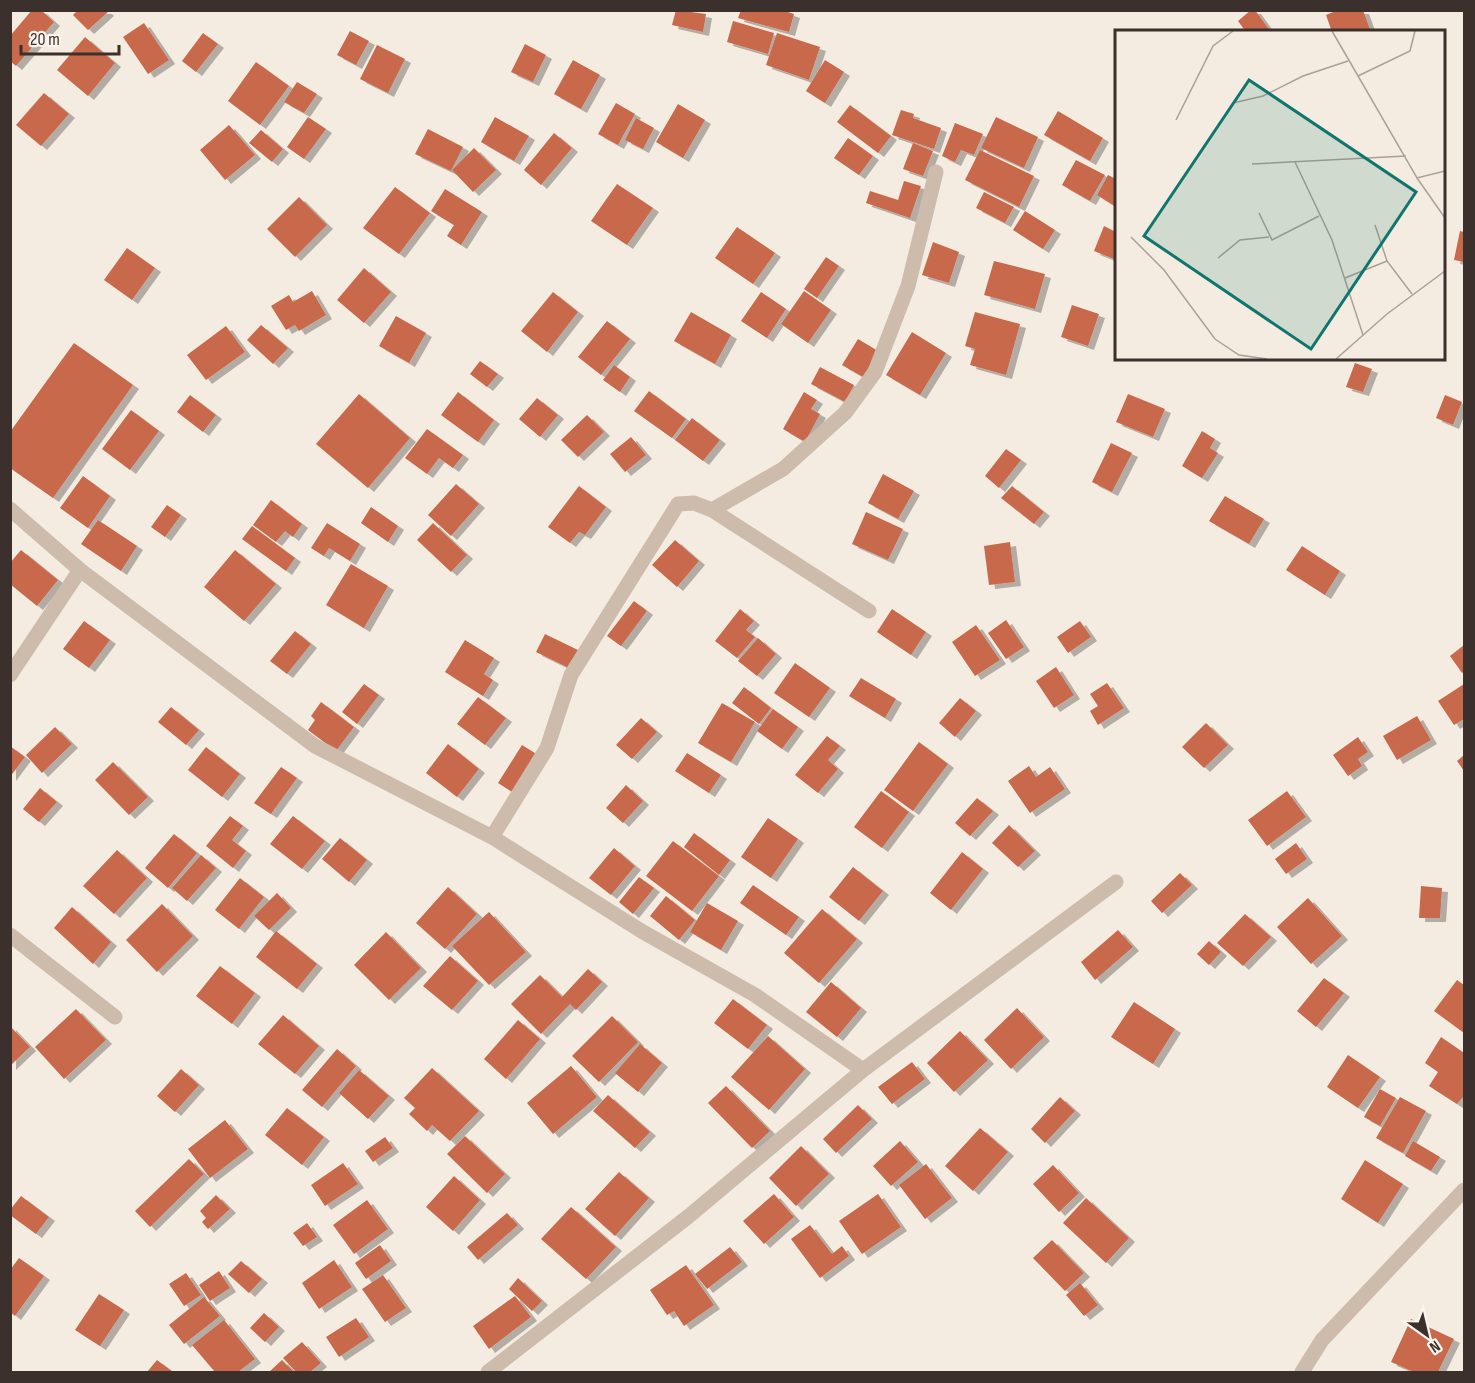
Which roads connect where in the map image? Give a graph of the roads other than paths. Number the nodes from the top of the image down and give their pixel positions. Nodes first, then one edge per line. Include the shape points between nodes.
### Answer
1 (936, 172) dead end
2 (10, 508) edge
3 (712, 510) junction
4 (80, 570) junction
5 (869, 611) dead end
6 (10, 675) edge
7 (492, 837) junction
8 (1116, 882) dead end
9 (10, 935) edge
10 (115, 1017) dead end
11 (863, 1070) junction
12 (1464, 1190) edge
13 (488, 1372) edge
14 (1302, 1372) edge

1 - 3 street via 908,286 875,372 845,413 783,469
2 - 4 street
3 - 5 street
3 - 7 street via 694,503 678,504 571,675 547,748
4 - 6 street
4 - 7 street via 315,746
7 - 11 street via 643,932 755,995
8 - 11 street
9 - 10 street
11 - 13 street via 689,1216
12 - 14 street via 1323,1340

